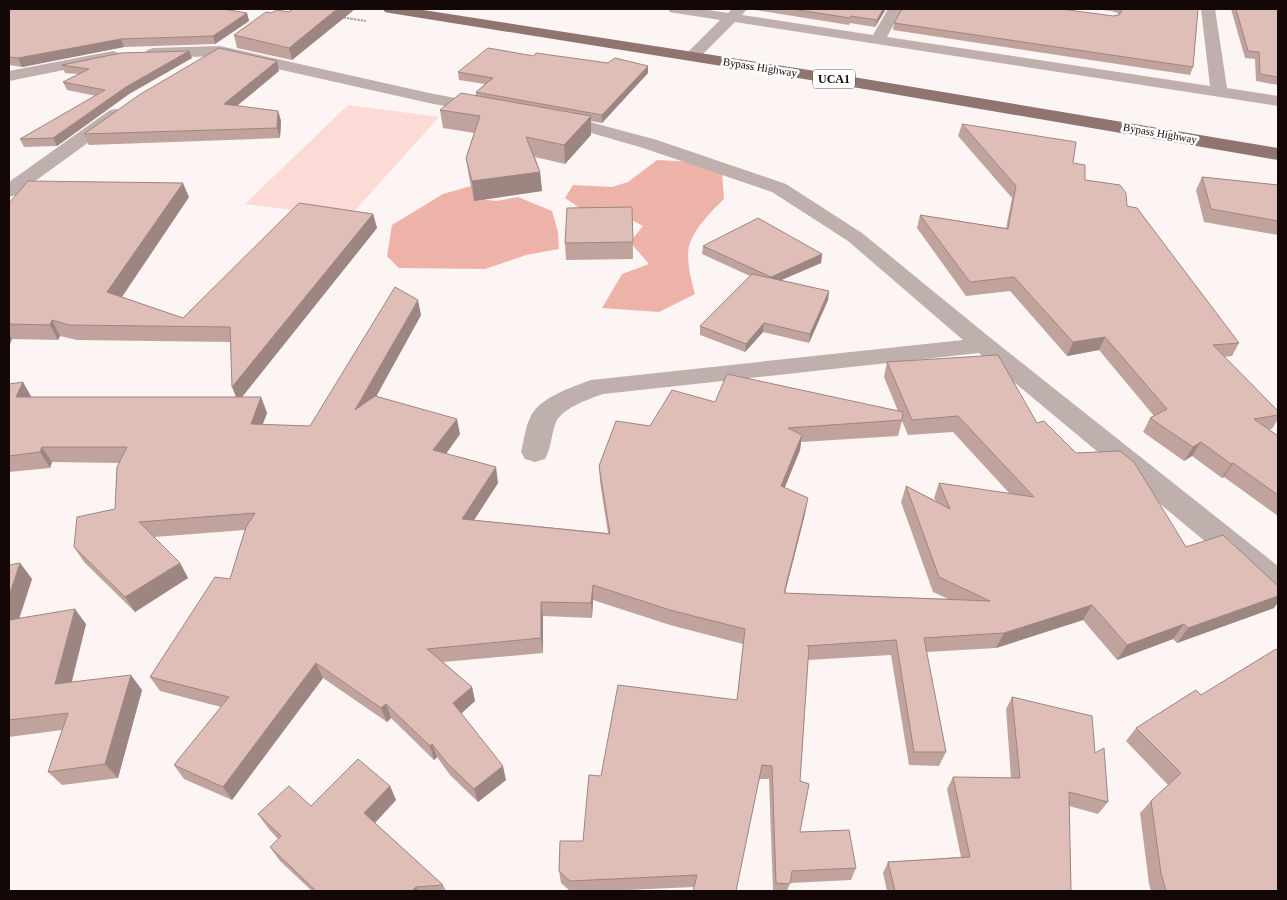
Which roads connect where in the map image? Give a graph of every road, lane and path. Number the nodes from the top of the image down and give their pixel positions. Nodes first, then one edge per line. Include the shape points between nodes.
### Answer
1 (390, 9) edge
2 (675, 9) edge
3 (896, 9) edge
4 (1208, 9) edge
5 (736, 13) edge
6 (877, 40) junction
7 (228, 46) junction
8 (692, 56) junction
9 (187, 70) edge
10 (9, 76) edge
11 (1219, 92) junction
12 (1278, 101) edge
13 (128, 105) edge
14 (507, 113) edge
15 (537, 118) edge
16 (1278, 154) edge
17 (9, 191) edge
18 (984, 345) junction
19 (535, 452) dead end
20 (1278, 584) edge

1 - 8 main road, Bypass Highway / UCA1
2 - 5 street
3 - 6 street
4 - 11 street
5 - 6 street
5 - 8 street
6 - 11 street
7 - 9 street
7 - 10 street via 124,54
7 - 14 street via 429,98
8 - 16 main road, Bypass Highway / UCA1
11 - 12 street
13 - 17 street
15 - 18 street via 650,144 779,188 855,237
18 - 19 street via 600,386 566,398 543,418
18 - 20 street

